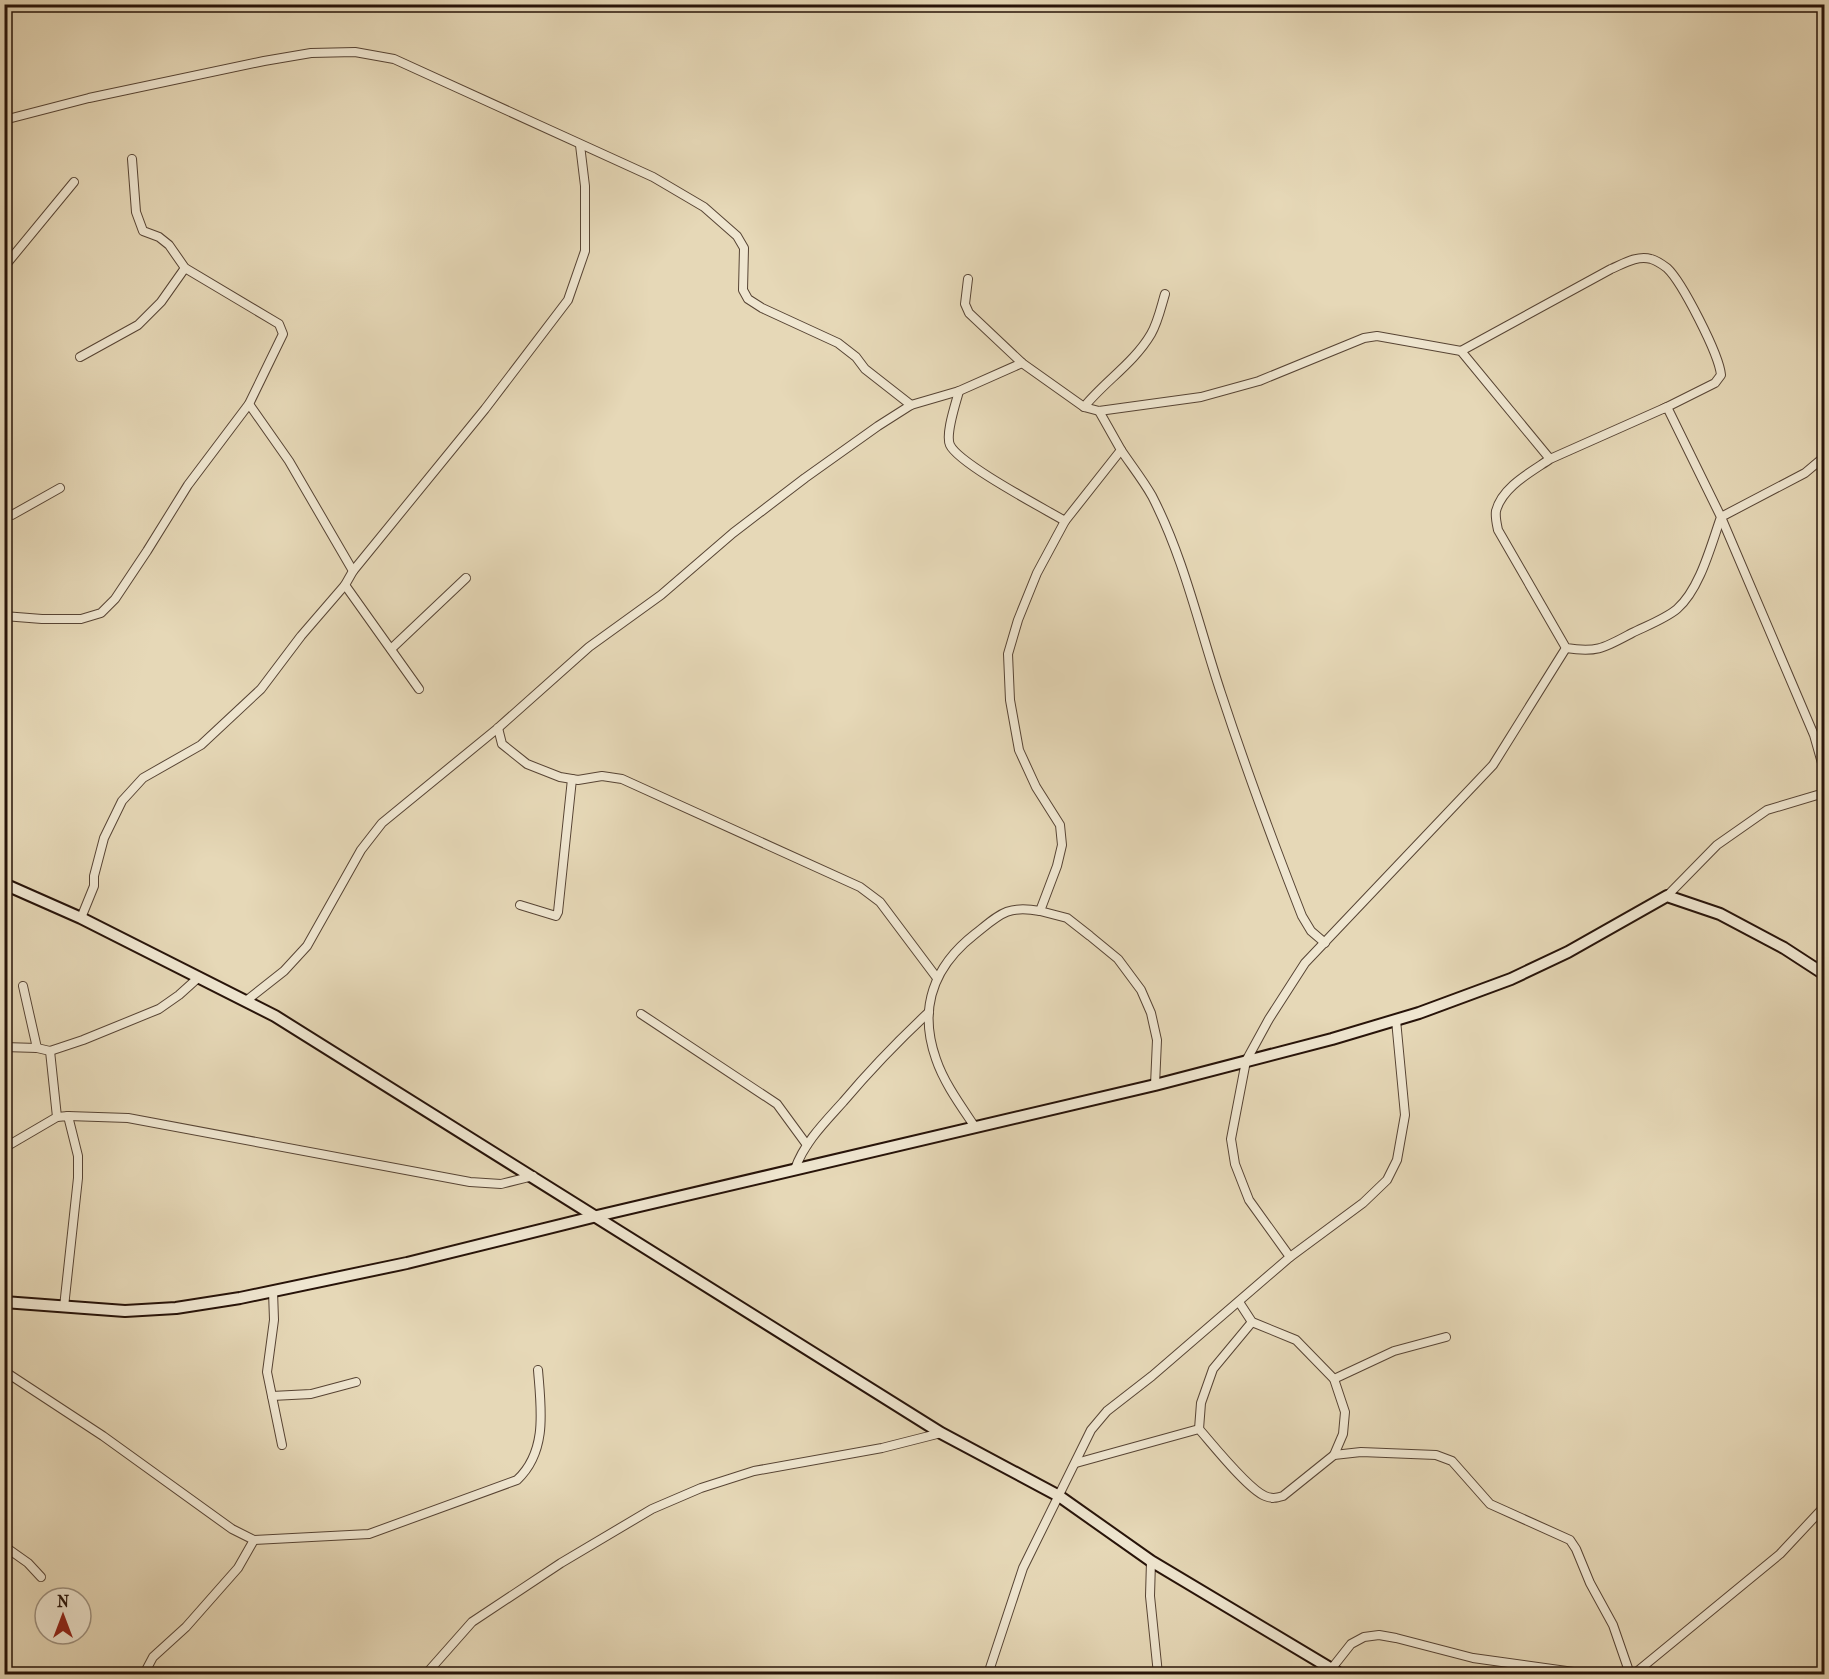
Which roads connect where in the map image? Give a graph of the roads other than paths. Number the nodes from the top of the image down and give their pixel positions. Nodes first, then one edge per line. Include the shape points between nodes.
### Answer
1 (4, 120) edge
2 (580, 145) junction
3 (132, 159) dead end
4 (74, 182) dead end
5 (4, 267) edge
6 (185, 268) junction
7 (968, 279) dead end
8 (1165, 294) dead end
9 (1461, 351) junction
10 (80, 357) dead end
11 (1022, 363) junction
12 (959, 391) junction
13 (249, 404) junction
14 (911, 405) junction
15 (1084, 407) junction
16 (1662, 409) junction
17 (1099, 411) junction
18 (1121, 450) junction
19 (1824, 457) edge
20 (1550, 459) junction
21 (60, 488) dead end
22 (4, 517) edge
23 (1720, 517) junction
24 (1065, 521) junction
25 (353, 571) junction
26 (466, 578) dead end
27 (345, 585) junction
28 (4, 616) edge
29 (1566, 648) junction
30 (390, 650) junction
31 (419, 689) dead end
32 (498, 728) junction
33 (1824, 770) edge
34 (572, 779) junction
35 (1824, 793) edge
36 (4, 884) edge
37 (1667, 896) junction
38 (520, 905) dead end
39 (1040, 911) junction
40 (81, 918) junction
41 (1324, 943) junction
42 (1824, 974) edge
43 (199, 977) junction
44 (937, 978) junction
45 (23, 986) dead end
46 (246, 1001) junction
47 (929, 1012) junction
48 (641, 1014) dead end
49 (1396, 1020) junction
50 (4, 1047) edge
51 (37, 1048) junction
52 (50, 1051) junction
53 (1246, 1061) junction
54 (1155, 1085) junction
55 (68, 1116) junction
56 (57, 1118) junction
57 (975, 1127) junction
58 (807, 1145) junction
59 (4, 1148) edge
60 (795, 1169) junction
61 (533, 1176) junction
62 (597, 1216) junction
63 (1290, 1257) junction
64 (273, 1291) junction
65 (4, 1302) edge
66 (1239, 1302) junction
67 (64, 1307) junction
68 (1252, 1322) junction
69 (1446, 1337) dead end
70 (538, 1370) dead end
71 (4, 1371) edge
72 (1334, 1378) junction
73 (356, 1382) dead end
74 (272, 1396) junction
75 (1199, 1429) junction
76 (941, 1433) junction
77 (282, 1445) dead end
78 (1334, 1455) junction
79 (1076, 1463) junction
80 (1059, 1496) junction
81 (1824, 1507) edge
82 (254, 1540) junction
83 (4, 1546) edge
84 (1151, 1561) junction
85 (41, 1577) dead end
86 (1336, 1671) edge
87 (144, 1674) edge
88 (426, 1674) edge
89 (988, 1674) edge
90 (1158, 1674) edge
91 (1588, 1674) edge
92 (1632, 1674) edge

1 - 2 street via 264,61 311,53 355,52 394,58
2 - 14 street via 653,177 704,207 737,236 744,248 743,290 748,299 838,343
2 - 25 street via 585,186 585,251 567,300 485,409
3 - 6 street via 136,212 143,231 169,245
4 - 5 street
6 - 10 street via 161,302 138,325
6 - 13 street via 279,324 283,334
7 - 11 street via 965,304 969,313
8 - 15 street via 1151,334
9 - 16 street via 1611,269 1634,259 1650,259 1666,268 1677,282 1720,365 1715,383
9 - 17 street via 1377,336 1364,338 1259,381 1201,398
9 - 20 street
11 - 12 street
11 - 15 street
12 - 14 street
12 - 24 street via 949,431 950,444 962,458
13 - 25 street via 289,461
13 - 28 street via 101,613 81,619
14 - 32 street via 833,457 734,533 662,595 589,647
15 - 17 street
16 - 20 street
16 - 23 street via 1667,407
17 - 18 street
18 - 24 street
18 - 41 street via 1169,532 1249,780 1302,916
19 - 23 street via 1805,472
20 - 29 street via 1516,482 1496,512 1498,530
21 - 22 street
23 - 29 street via 1704,565 1676,610 1606,647 1588,651
23 - 33 street via 1814,735
24 - 39 street via 1037,573 1008,654 1010,700 1019,750 1060,825 1062,845
25 - 27 street
26 - 30 street
27 - 30 street
27 - 40 street via 261,689 201,745 143,778 122,801 104,838 94,886
29 - 41 street via 1492,765
30 - 31 street
32 - 34 street via 502,744 527,764
32 - 46 street via 382,823 361,850 307,946 284,971
34 - 38 street via 558,912 556,916
34 - 44 street via 622,779 860,887 880,902
35 - 37 street via 1767,810 1717,845
36 - 40 street
37 - 42 street via 1720,914
37 - 49 street via 1511,979
39 - 44 street via 1022,907 1000,914 963,943
39 - 54 street via 1067,918 1118,959 1141,990 1152,1013 1157,1040
40 - 43 street
41 - 53 street via 1305,963
43 - 46 street
43 - 52 street via 159,1009
44 - 47 street
45 - 51 street
46 - 61 street
47 - 57 street via 936,1060
47 - 58 street via 892,1046
48 - 58 street via 777,1104
49 - 53 street
49 - 63 street via 1405,1115 1397,1160 1387,1180 1363,1203
50 - 51 street
51 - 52 street
52 - 56 street
53 - 54 street
53 - 63 street via 1231,1139 1235,1164 1249,1200
54 - 57 street
55 - 56 street
55 - 61 street via 128,1118 470,1182 501,1184
55 - 67 street via 78,1156 78,1178
56 - 59 street
57 - 60 street
58 - 60 street
60 - 62 street
61 - 62 street
62 - 64 street
62 - 76 street
63 - 66 street
64 - 67 street via 176,1308 125,1311
64 - 74 street via 274,1320 267,1372
65 - 67 street
66 - 68 street
66 - 79 street via 1107,1411 1091,1431
68 - 72 street via 1296,1340
68 - 75 street via 1213,1369 1201,1403
69 - 72 street via 1394,1351
70 - 82 street via 542,1423 533,1461 517,1480 369,1534
71 - 82 street via 232,1529
72 - 78 street via 1345,1412 1343,1434
73 - 74 street via 311,1394
74 - 77 street
75 - 78 street via 1234,1469 1263,1496 1273,1499 1283,1496
75 - 79 street
76 - 80 street
76 - 88 street via 754,1471 652,1509 472,1622
78 - 92 street via 1361,1452 1445,1458 1490,1504 1570,1540 1613,1625
79 - 80 street
80 - 84 street
80 - 89 street via 1023,1568
81 - 92 street via 1780,1554
82 - 87 street via 238,1568 153,1658
83 - 85 street
84 - 86 street
84 - 90 street via 1150,1596
86 - 91 street via 1351,1644 1379,1635 1473,1658

